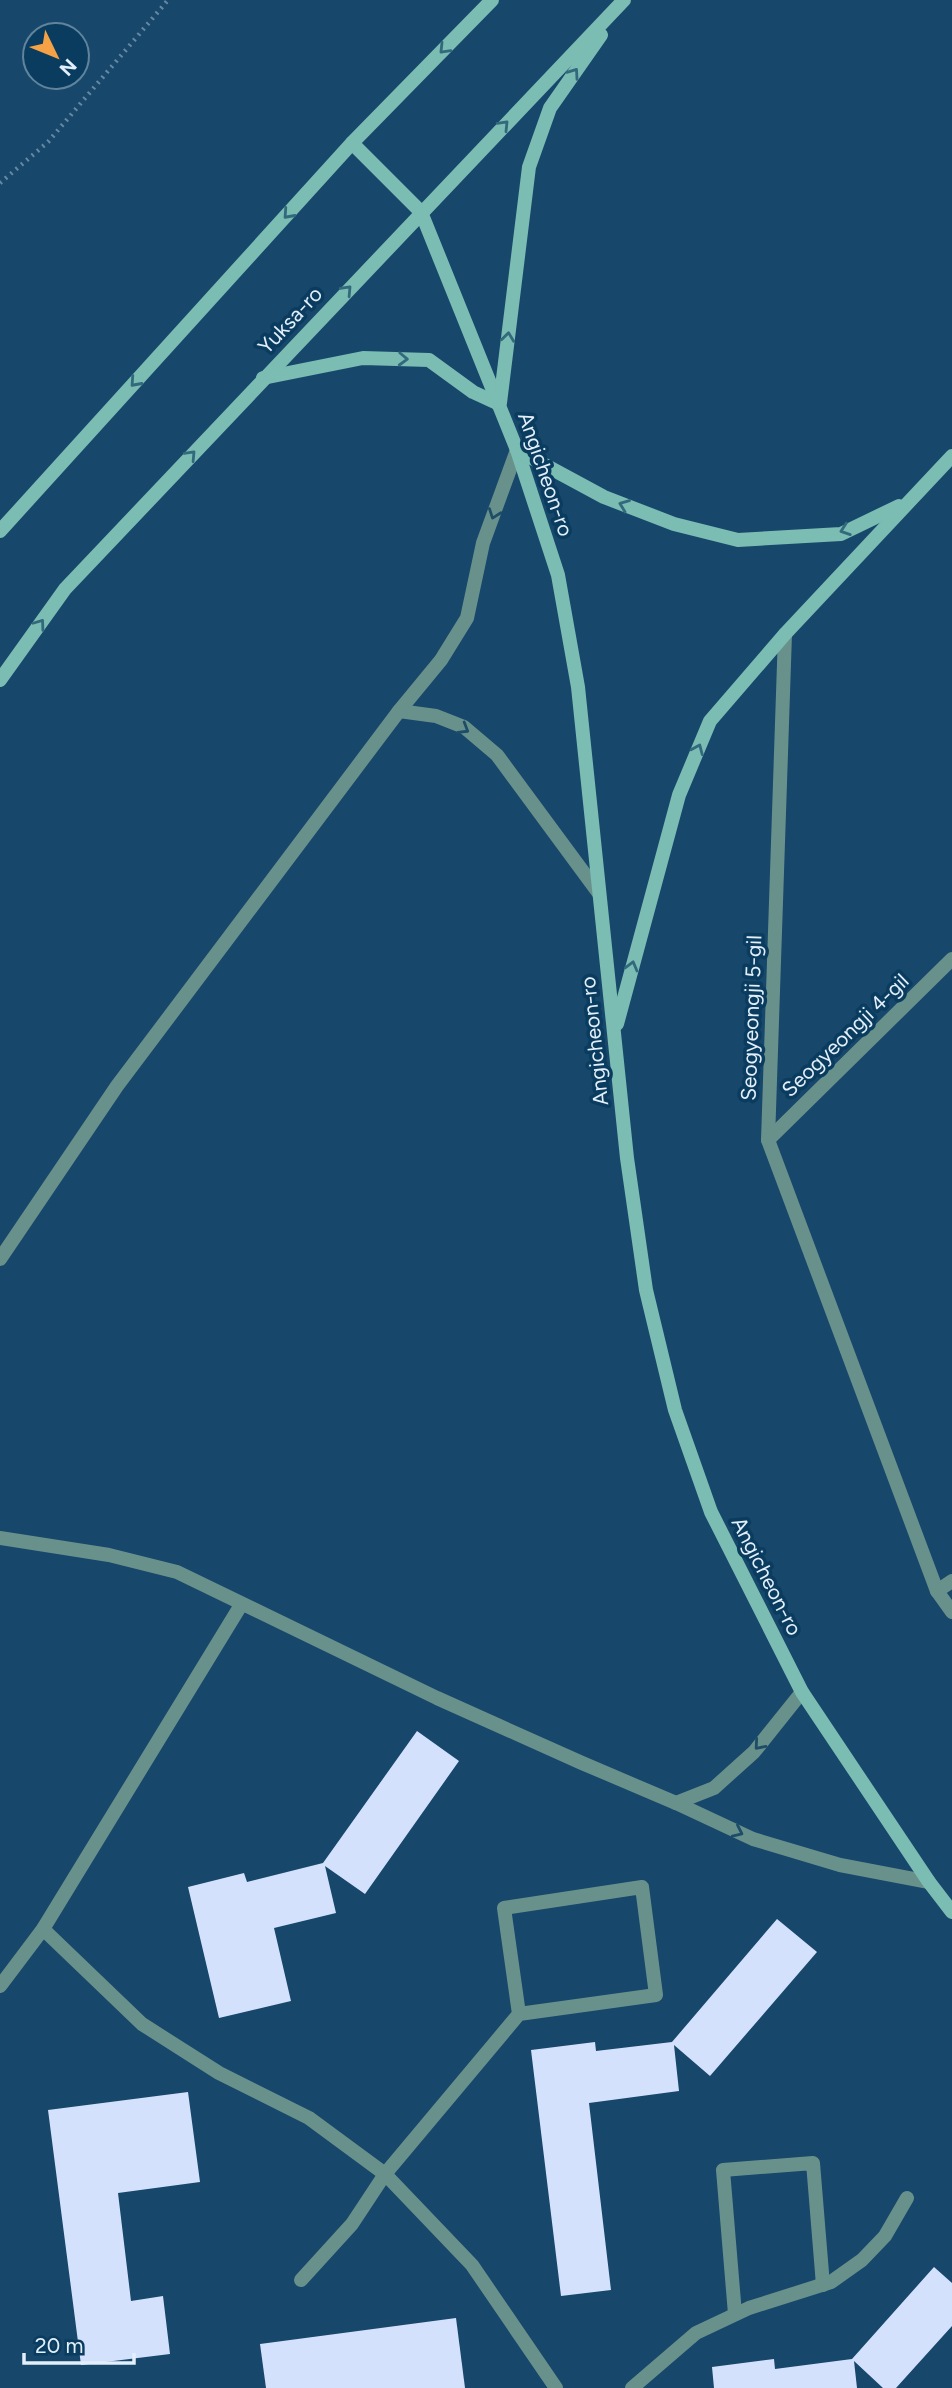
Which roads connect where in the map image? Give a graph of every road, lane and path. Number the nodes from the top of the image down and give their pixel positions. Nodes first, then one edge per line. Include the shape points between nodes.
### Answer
1 (168, 0) edge
2 (492, 0) edge
3 (625, 0) edge
4 (352, 143) junction
5 (0, 183) edge
6 (421, 212) junction
7 (263, 378) junction
8 (499, 404) junction
9 (517, 450) junction
10 (952, 456) edge
11 (907, 503) junction
12 (0, 531) edge
13 (785, 634) junction
14 (0, 680) edge
15 (399, 711) junction
16 (598, 892) junction
17 (952, 959) edge
18 (614, 1032) junction
19 (768, 1140) junction
20 (0, 1259) edge
21 (0, 1538) edge
22 (952, 1581) edge
23 (937, 1591) junction
24 (242, 1605) junction
25 (952, 1612) edge
26 (802, 1692) junction
27 (676, 1802) junction
28 (929, 1882) junction
29 (952, 1912) edge
30 (43, 1930) junction
31 (0, 1986) edge
32 (519, 2014) junction
33 (385, 2174) junction
34 (907, 2198) dead end
35 (301, 2280) dead end
36 (823, 2285) junction
37 (735, 2315) junction
38 (556, 2388) edge
39 (632, 2388) edge

1 - 5 path via 48,142
2 -> 4 street
6 -> 3 street, Yuksa-ro
8 -> 3 street via 529,167 550,108
4 - 6 street, Angicheon-ro
4 -> 12 street
7 -> 6 street, Yuksa-ro
6 - 8 street, Angicheon-ro
7 -> 8 street via 363,358 429,360 473,392
14 -> 7 street, Yuksa-ro via 65,589
8 - 9 street, Angicheon-ro
11 -> 9 street via 841,534 738,540 674,524 604,497
9 -> 15 street via 483,543 467,618 441,660
9 - 16 street, Angicheon-ro via 563,600 578,687
10 - 11 street
11 - 13 street
18 -> 13 street via 679,795 710,721
13 - 19 street, Seogyeongji 5-gil
15 -> 16 street via 436,716 464,727 496,755
15 - 20 street via 117,1086
16 - 18 street, Angicheon-ro
17 - 19 street, Seogyeongji 4-gil
18 - 26 street, Angicheon-ro via 646,1290 675,1410 711,1512
19 - 23 street, Seogyeongji 5-gil
21 - 24 street via 109,1555 177,1572
22 - 23 street
23 - 25 street, Seogyeongji 5-gil
24 - 27 street via 461,1709
24 - 30 street
26 -> 27 street via 754,1752 714,1788
26 - 28 street, Angicheon-ro
27 -> 28 street via 753,1839 840,1865
28 - 29 street, Angicheon-ro
30 - 31 street
30 - 33 street via 142,2024 219,2073 309,2118
32 - 32 street via 656,1995 642,1888 504,1908
32 - 33 street
33 - 35 street via 352,2224
33 - 38 street via 472,2265
34 - 36 street via 885,2236 862,2260
36 - 37 street
36 - 37 street via 813,2163 723,2170
37 - 39 street via 696,2333

